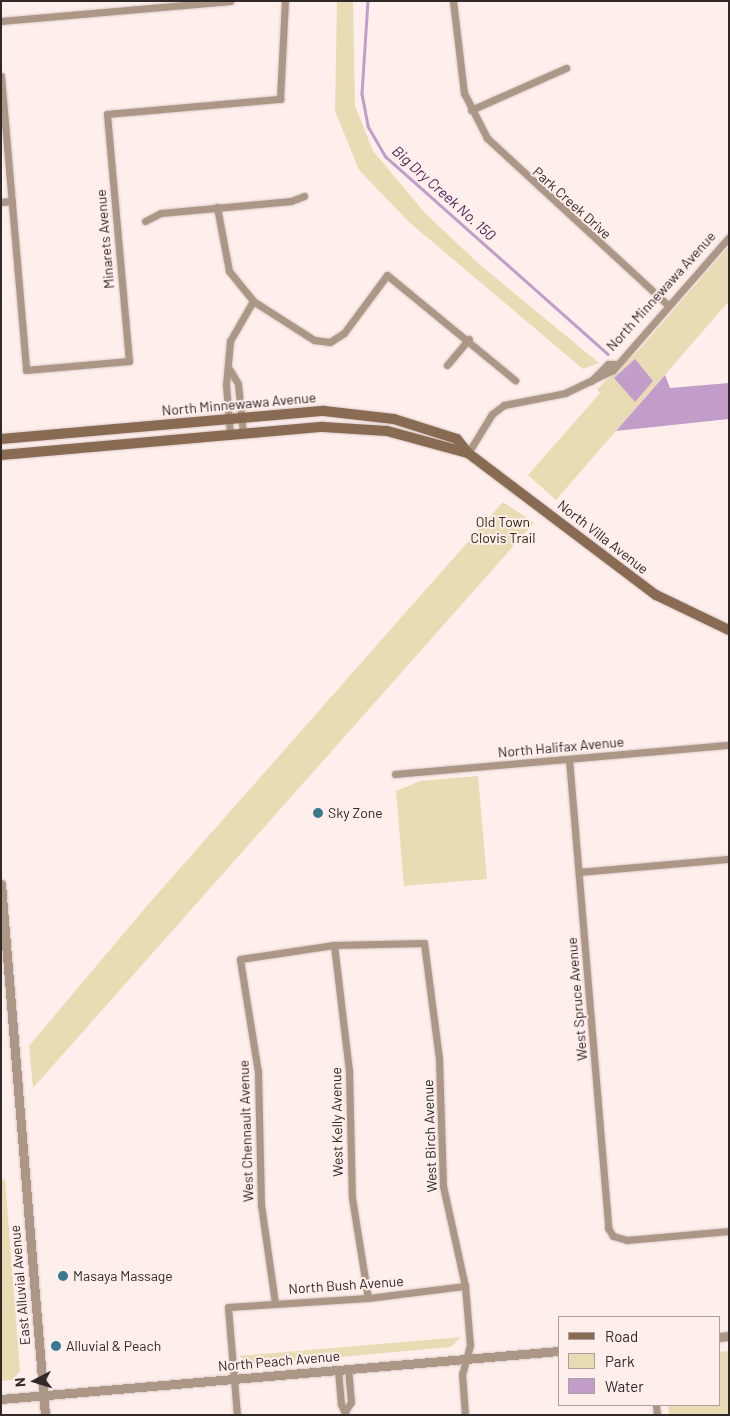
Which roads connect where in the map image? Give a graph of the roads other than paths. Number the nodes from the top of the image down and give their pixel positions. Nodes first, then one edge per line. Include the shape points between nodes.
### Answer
1 (230, 1) edge
2 (285, 1) edge
3 (453, 1) edge
4 (1, 21) edge
5 (566, 68) dead end
6 (1, 76) edge
7 (471, 110) junction
8 (304, 196) dead end
9 (12, 201) junction
10 (1, 202) edge
11 (217, 207) junction
12 (145, 221) dead end
13 (729, 237) edge
14 (253, 301) junction
15 (668, 305) junction
16 (469, 339) junction
17 (447, 365) dead end
18 (230, 370) junction
19 (515, 380) dead end
20 (241, 418) junction
21 (228, 419) junction
22 (243, 433) junction
23 (230, 434) junction
24 (1, 439) edge
25 (1, 454) edge
26 (468, 454) junction
27 (729, 630) edge
28 (729, 746) edge
29 (569, 759) junction
30 (395, 774) dead end
31 (729, 859) edge
32 (579, 872) junction
33 (1, 884) edge
34 (334, 945) junction
35 (5, 961) edge
36 (729, 1231) edge
37 (465, 1286) junction
38 (368, 1298) junction
39 (275, 1303) junction
40 (558, 1351) edge
41 (466, 1359) junction
42 (348, 1369) junction
43 (338, 1370) junction
44 (234, 1378) junction
45 (43, 1396) junction
46 (1, 1399) edge
47 (346, 1412) edge
48 (45, 1415) edge
49 (237, 1415) edge
50 (465, 1415) edge

1 - 4 street
2 - 9 street, Minarets Avenue via 280,99 106,114 128,361 26,370
3 - 7 street, Park Creek Drive via 460,74
5 - 7 street
6 - 9 street
7 - 15 street, Park Creek Drive via 502,155
8 - 11 street
9 - 10 street
11 - 12 street via 161,213
11 - 14 street via 228,271
13 - 15 street, North Minnewawa Avenue
14 - 16 street via 314,340 330,342 344,333 387,275
14 - 18 street via 232,335
15 - 26 street, North Minnewawa Avenue via 606,375 554,396 504,405 492,414
16 - 17 street
16 - 19 street
18 - 20 street via 238,384
18 - 21 street via 226,385
20 - 21 main road, North Minnewawa Avenue
20 - 22 street
20 - 26 main road, North Minnewawa Avenue via 324,411 394,419 457,439
21 - 23 street
21 - 24 main road, North Minnewawa Avenue
22 - 23 main road, North Minnewawa Avenue
22 - 26 main road, North Minnewawa Avenue via 355,428 387,432
23 - 25 main road, North Minnewawa Avenue
26 - 27 main road, North Villa Avenue via 656,595
28 - 29 street, North Halifax Avenue
29 - 30 street, North Halifax Avenue
29 - 32 street, West Spruce Avenue
31 - 32 street
32 - 36 street, West Spruce Avenue via 607,1225 614,1236 627,1240
33 - 35 street, East Alluvial Avenue
34 - 37 street, West Birch Avenue via 424,943 439,1059 443,1186
34 - 38 street, West Kelly Avenue via 349,1070 352,1198
34 - 39 street, West Chennault Avenue via 240,959 258,1072 261,1205
35 - 45 street, East Alluvial Avenue
37 - 38 street, North Bush Avenue
37 - 41 street, West Birch Avenue via 470,1345
38 - 39 street, North Bush Avenue
39 - 44 street, North Bush Avenue via 228,1308
40 - 41 street, North Peach Avenue
41 - 42 street, North Peach Avenue
41 - 50 street, West Birch Avenue via 462,1374
42 - 43 street, North Peach Avenue
42 - 47 street via 350,1402
43 - 44 street, North Peach Avenue
43 - 47 street via 340,1404
44 - 45 street, North Peach Avenue
44 - 49 street
45 - 46 street, North Peach Avenue
45 - 48 street, East Alluvial Avenue

